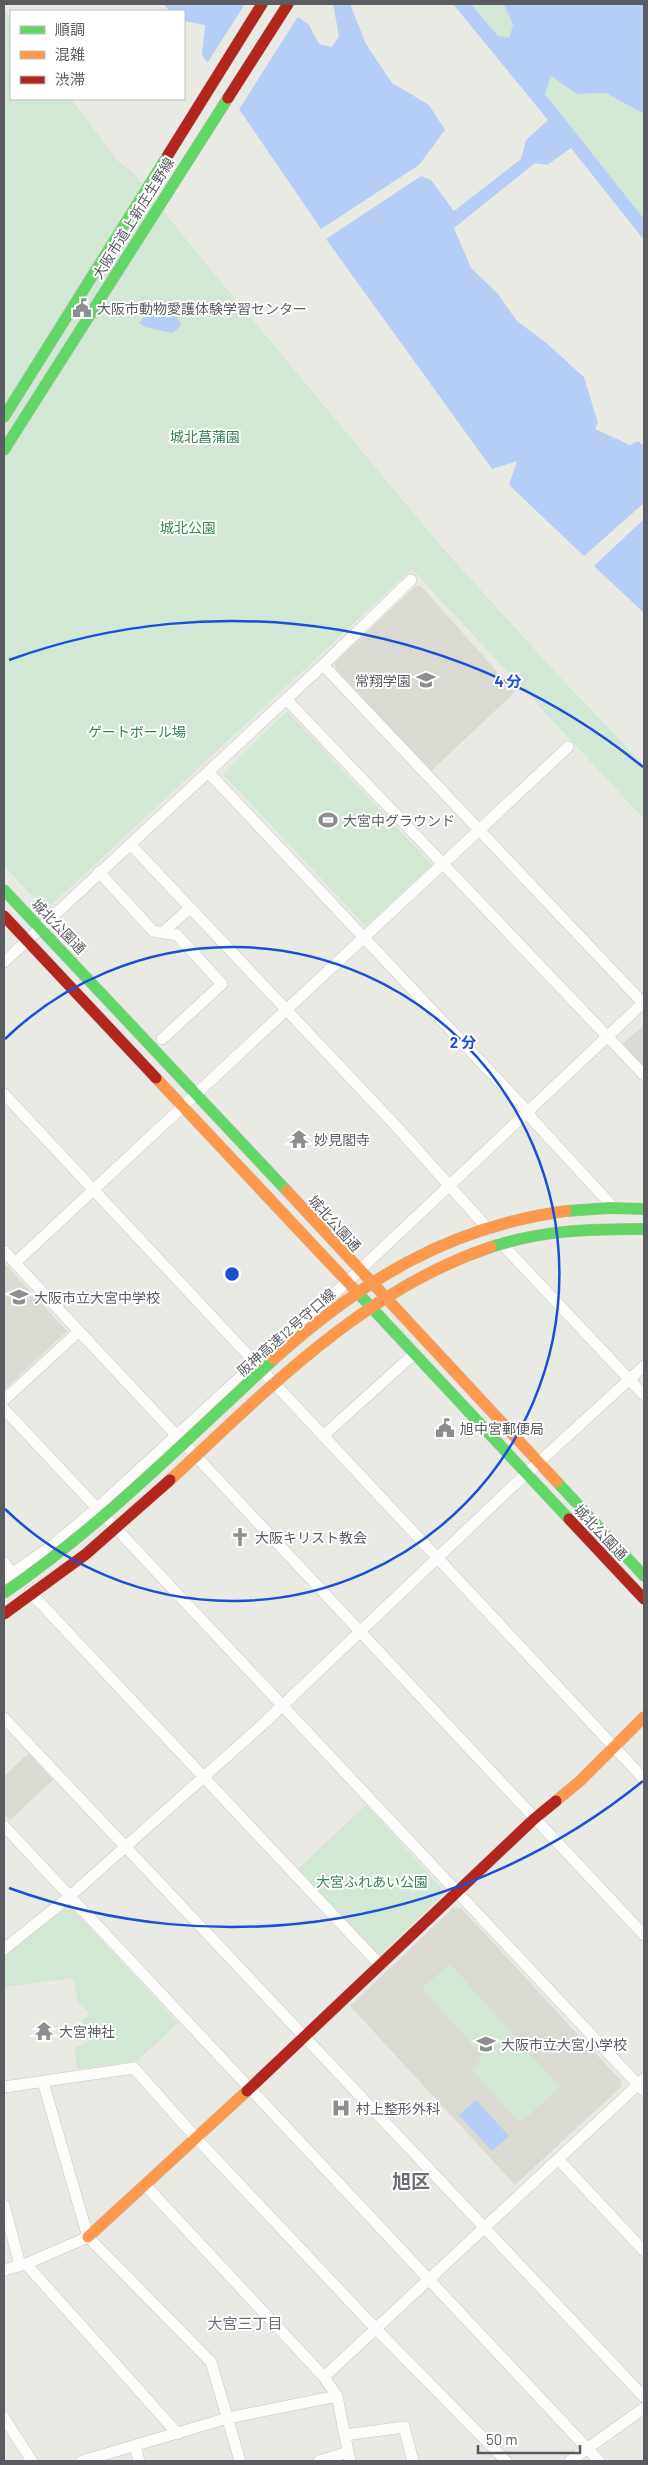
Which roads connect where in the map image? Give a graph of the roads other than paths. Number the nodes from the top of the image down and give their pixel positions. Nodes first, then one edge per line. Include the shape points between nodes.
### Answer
1 (262, 4) edge
2 (288, 4) edge
3 (4, 417) edge
4 (4, 450) edge
5 (411, 580) dead end
6 (324, 665) junction
7 (286, 699) junction
8 (568, 747) dead end
9 (208, 772) junction
10 (478, 831) junction
11 (130, 844) junction
12 (442, 864) junction
13 (98, 872) junction
14 (4, 890) edge
15 (190, 908) junction
16 (4, 916) edge
17 (40, 928) junction
18 (162, 933) junction
19 (364, 937) junction
20 (27, 940) junction
21 (4, 962) edge
22 (643, 1007) edge
23 (286, 1010) junction
24 (608, 1036) junction
25 (162, 1039) dead end
26 (644, 1075) edge
27 (4, 1094) edge
28 (197, 1094) junction
29 (183, 1106) junction
30 (528, 1112) junction
31 (448, 1187) junction
32 (93, 1189) junction
33 (644, 1209) edge
34 (644, 1229) edge
35 (644, 1240) edge
36 (4, 1251) edge
37 (15, 1263) junction
38 (359, 1271) junction
39 (347, 1282) junction
40 (373, 1309) junction
41 (78, 1332) junction
42 (414, 1354) junction
43 (254, 1364) junction
44 (644, 1366) edge
45 (630, 1380) junction
46 (281, 1391) junction
47 (644, 1395) edge
48 (4, 1400) edge
49 (4, 1409) edge
50 (177, 1435) junction
51 (323, 1436) junction
52 (203, 1463) junction
53 (538, 1463) junction
54 (526, 1474) junction
55 (96, 1509) junction
56 (124, 1535) junction
57 (436, 1558) junction
58 (4, 1564) edge
59 (644, 1576) edge
60 (8, 1577) edge
61 (4, 1593) edge
62 (38, 1600) junction
63 (644, 1600) edge
64 (4, 1614) edge
65 (4, 1623) edge
66 (360, 1631) junction
67 (283, 1706) junction
68 (644, 1717) edge
69 (4, 1718) edge
70 (613, 1746) junction
71 (204, 1778) junction
72 (644, 1779) edge
73 (534, 1819) junction
74 (4, 1826) edge
75 (125, 1848) junction
76 (457, 1892) junction
77 (69, 1897) junction
78 (644, 1935) edge
79 (4, 1949) edge
80 (379, 1964) junction
81 (303, 2038) junction
82 (43, 2082) junction
83 (642, 2085) edge
84 (4, 2087) edge
85 (250, 2088) junction
86 (196, 2138) junction
87 (558, 2159) junction
88 (145, 2185) junction
89 (4, 2205) edge
90 (485, 2227) junction
91 (88, 2237) junction
92 (644, 2251) edge
93 (23, 2264) junction
94 (4, 2270) edge
95 (429, 2279) junction
96 (376, 2329) junction
97 (324, 2377) junction
98 (336, 2396) junction
99 (644, 2397) edge
100 (644, 2408) edge
101 (4, 2418) edge
102 (228, 2418) junction
103 (178, 2434) junction
104 (345, 2435) junction
105 (135, 2446) junction
106 (588, 2449) junction
107 (349, 2457) edge
108 (32, 2461) edge
109 (82, 2461) edge
110 (139, 2461) edge
111 (240, 2461) edge
112 (319, 2461) edge
113 (413, 2461) edge
114 (506, 2461) edge
115 (570, 2461) edge
116 (600, 2461) edge

1 - 3 main road, 大阪市道上新庄生野線
2 - 4 main road, 大阪市道上新庄生野線
5 - 6 street
6 - 7 street
6 - 10 street
7 - 9 street
7 - 12 street
8 - 10 street
9 - 11 street
9 - 19 street
10 - 12 street
10 - 22 street
11 - 13 street
11 - 15 street
12 - 19 street
12 - 24 street
13 - 17 street
13 - 18 street via 153,931
14 - 17 main road, 城北公園通
15 - 18 street
15 - 23 street
16 - 20 main road, 城北公園通
17 - 20 street
17 - 28 main road, 城北公園通
18 - 25 street via 177,934 222,984
19 - 23 street
19 - 30 street
20 - 21 street
20 - 29 main road, 城北公園通
22 - 24 street
23 - 28 street
23 - 31 street via 396,1126
24 - 26 street
24 - 30 street
27 - 32 street
28 - 29 street
28 - 38 main road, 城北公園通
29 - 32 street
29 - 39 main road, 城北公園通
30 - 31 street
30 - 35 street
31 - 38 street
31 - 45 street
32 - 37 street
32 - 43 street
33 - 61 main road, 阪神高速12号守口線, bridge via 568,1210 514,1220 451,1240 383,1274 290,1346 107,1515
34 - 64 main road, bridge via 564,1230 518,1239 467,1255 395,1289 316,1347 92,1550
36 - 37 street
37 - 41 street
38 - 39 street
38 - 53 main road, 城北公園通
39 - 40 main road, 城北公園通
39 - 43 street
40 - 42 main road, 城北公園通
40 - 46 street
41 - 48 street
41 - 50 street
42 - 51 street
42 - 54 main road, 城北公園通
43 - 46 street
43 - 50 street
44 - 45 street
45 - 47 street
45 - 53 street
46 - 51 street
46 - 52 street
49 - 55 street
50 - 52 street
50 - 55 street
51 - 57 street
52 - 56 street
52 - 66 street
53 - 54 street
53 - 59 main road, 城北公園通
54 - 57 street
54 - 63 main road, 城北公園通
55 - 56 street
55 - 60 street
56 - 62 street
56 - 67 street
57 - 66 street
57 - 70 street
58 - 60 street
60 - 62 street
62 - 65 street
62 - 71 street
66 - 67 street
66 - 73 street
67 - 71 street
67 - 76 street
68 - 70 main road
69 - 75 street
70 - 72 street
70 - 73 main road via 580,1780
71 - 75 street
71 - 80 street
73 - 76 main road
73 - 78 street
74 - 77 street
75 - 77 street
75 - 81 street
76 - 80 main road
76 - 83 street
77 - 79 street
77 - 85 street
80 - 81 main road
81 - 85 main road
81 - 90 street
82 - 84 street
82 - 86 street via 134,2068
82 - 91 street
83 - 87 street
85 - 86 main road
85 - 95 street
86 - 88 main road
86 - 96 street
87 - 90 street
87 - 92 street
88 - 91 main road
88 - 97 street
89 - 93 street
90 - 95 street
90 - 99 street
91 - 93 street
91 - 102 street via 211,2362
93 - 94 street
93 - 103 street
95 - 96 street
95 - 106 street
96 - 97 street
96 - 114 street
97 - 98 street
98 - 102 street
98 - 104 street
100 - 106 street
101 - 108 street
102 - 103 street
102 - 111 street
103 - 105 street
104 - 107 street
104 - 113 street via 404,2427
105 - 109 street
105 - 110 street
106 - 115 street
106 - 116 street
107 - 112 street

